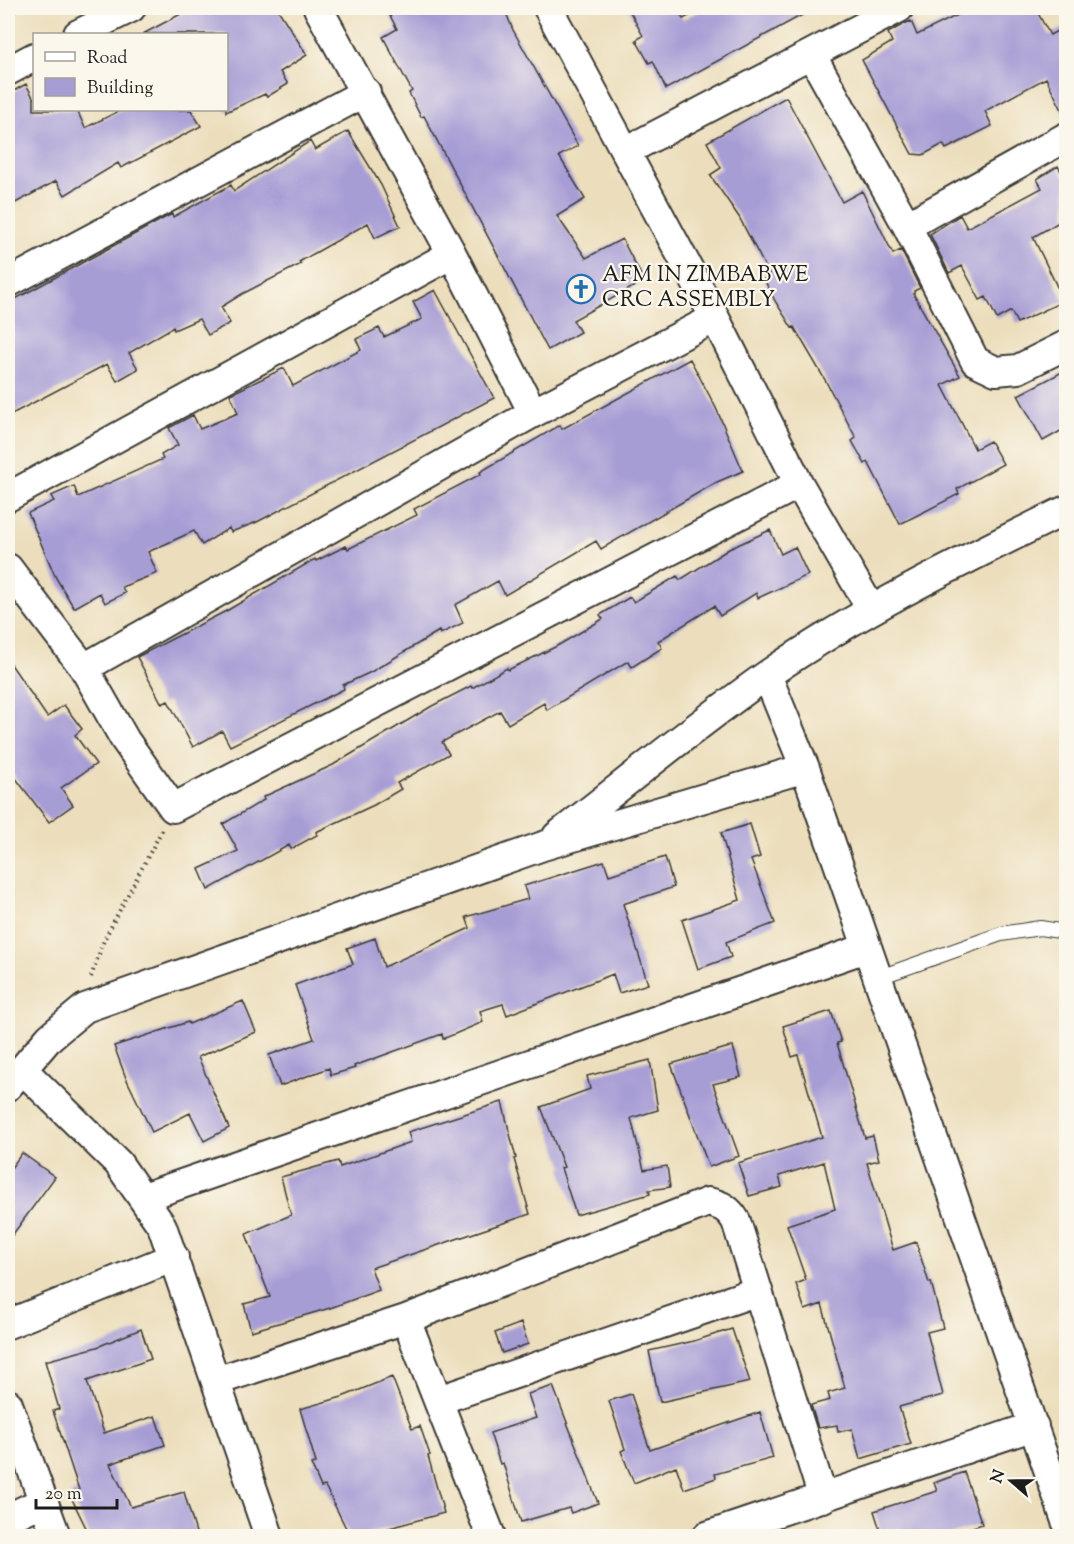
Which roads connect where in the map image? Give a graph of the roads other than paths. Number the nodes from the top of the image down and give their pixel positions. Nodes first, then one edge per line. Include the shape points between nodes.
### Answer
1 (131, 8) edge
2 (318, 8) edge
3 (548, 8) edge
4 (899, 8) edge
5 (80, 33) edge
6 (810, 54) junction
7 (33, 58) edge
8 (8, 71) edge
9 (366, 92) junction
10 (1066, 137) edge
11 (626, 150) junction
12 (907, 226) junction
13 (452, 254) junction
14 (8, 283) edge
15 (715, 318) junction
16 (1066, 345) edge
17 (533, 413) junction
18 (799, 484) junction
19 (8, 497) edge
20 (1066, 510) edge
21 (8, 568) edge
22 (872, 609) junction
23 (84, 668) junction
24 (767, 675) junction
25 (805, 768) junction
26 (543, 846) junction
27 (1066, 932) edge
28 (866, 948) junction
29 (876, 978) junction
30 (15, 1077) edge
31 (144, 1197) junction
32 (174, 1257) junction
33 (758, 1291) junction
34 (406, 1318) junction
35 (8, 1324) edge
36 (216, 1381) junction
37 (439, 1400) junction
38 (8, 1404) edge
39 (1034, 1426) junction
40 (823, 1498) junction
41 (44, 1501) junction
42 (8, 1518) edge
43 (1066, 1521) edge
44 (56, 1536) edge
45 (269, 1536) edge
46 (491, 1536) edge
47 (707, 1536) edge

1 - 5 street
2 - 9 street
3 - 11 street
4 - 6 street
6 - 11 street
6 - 12 street
7 - 8 street
9 - 13 street
9 - 14 street
10 - 12 street
11 - 15 street
12 - 16 street via 975,360 996,371 1018,369
13 - 17 street
13 - 19 street
15 - 17 street
15 - 18 street
17 - 23 street
18 - 22 street
18 - 23 street via 173,808 125,740
20 - 22 street
21 - 23 street
22 - 24 street
24 - 25 street
24 - 26 street
25 - 26 street
25 - 28 street
26 - 30 street via 85,1008 50,1037
27 - 29 lane via 1040,928 1001,934
28 - 29 street
28 - 31 street
29 - 39 street
30 - 31 street via 118,1163
31 - 32 street via 162,1226
32 - 35 street
32 - 36 street
33 - 34 street via 730,1211 708,1202
33 - 37 street
33 - 40 street
34 - 36 street
34 - 37 street
36 - 45 street
37 - 46 street
38 - 41 street
39 - 40 street
39 - 43 street
40 - 47 street
41 - 42 street
41 - 44 street

